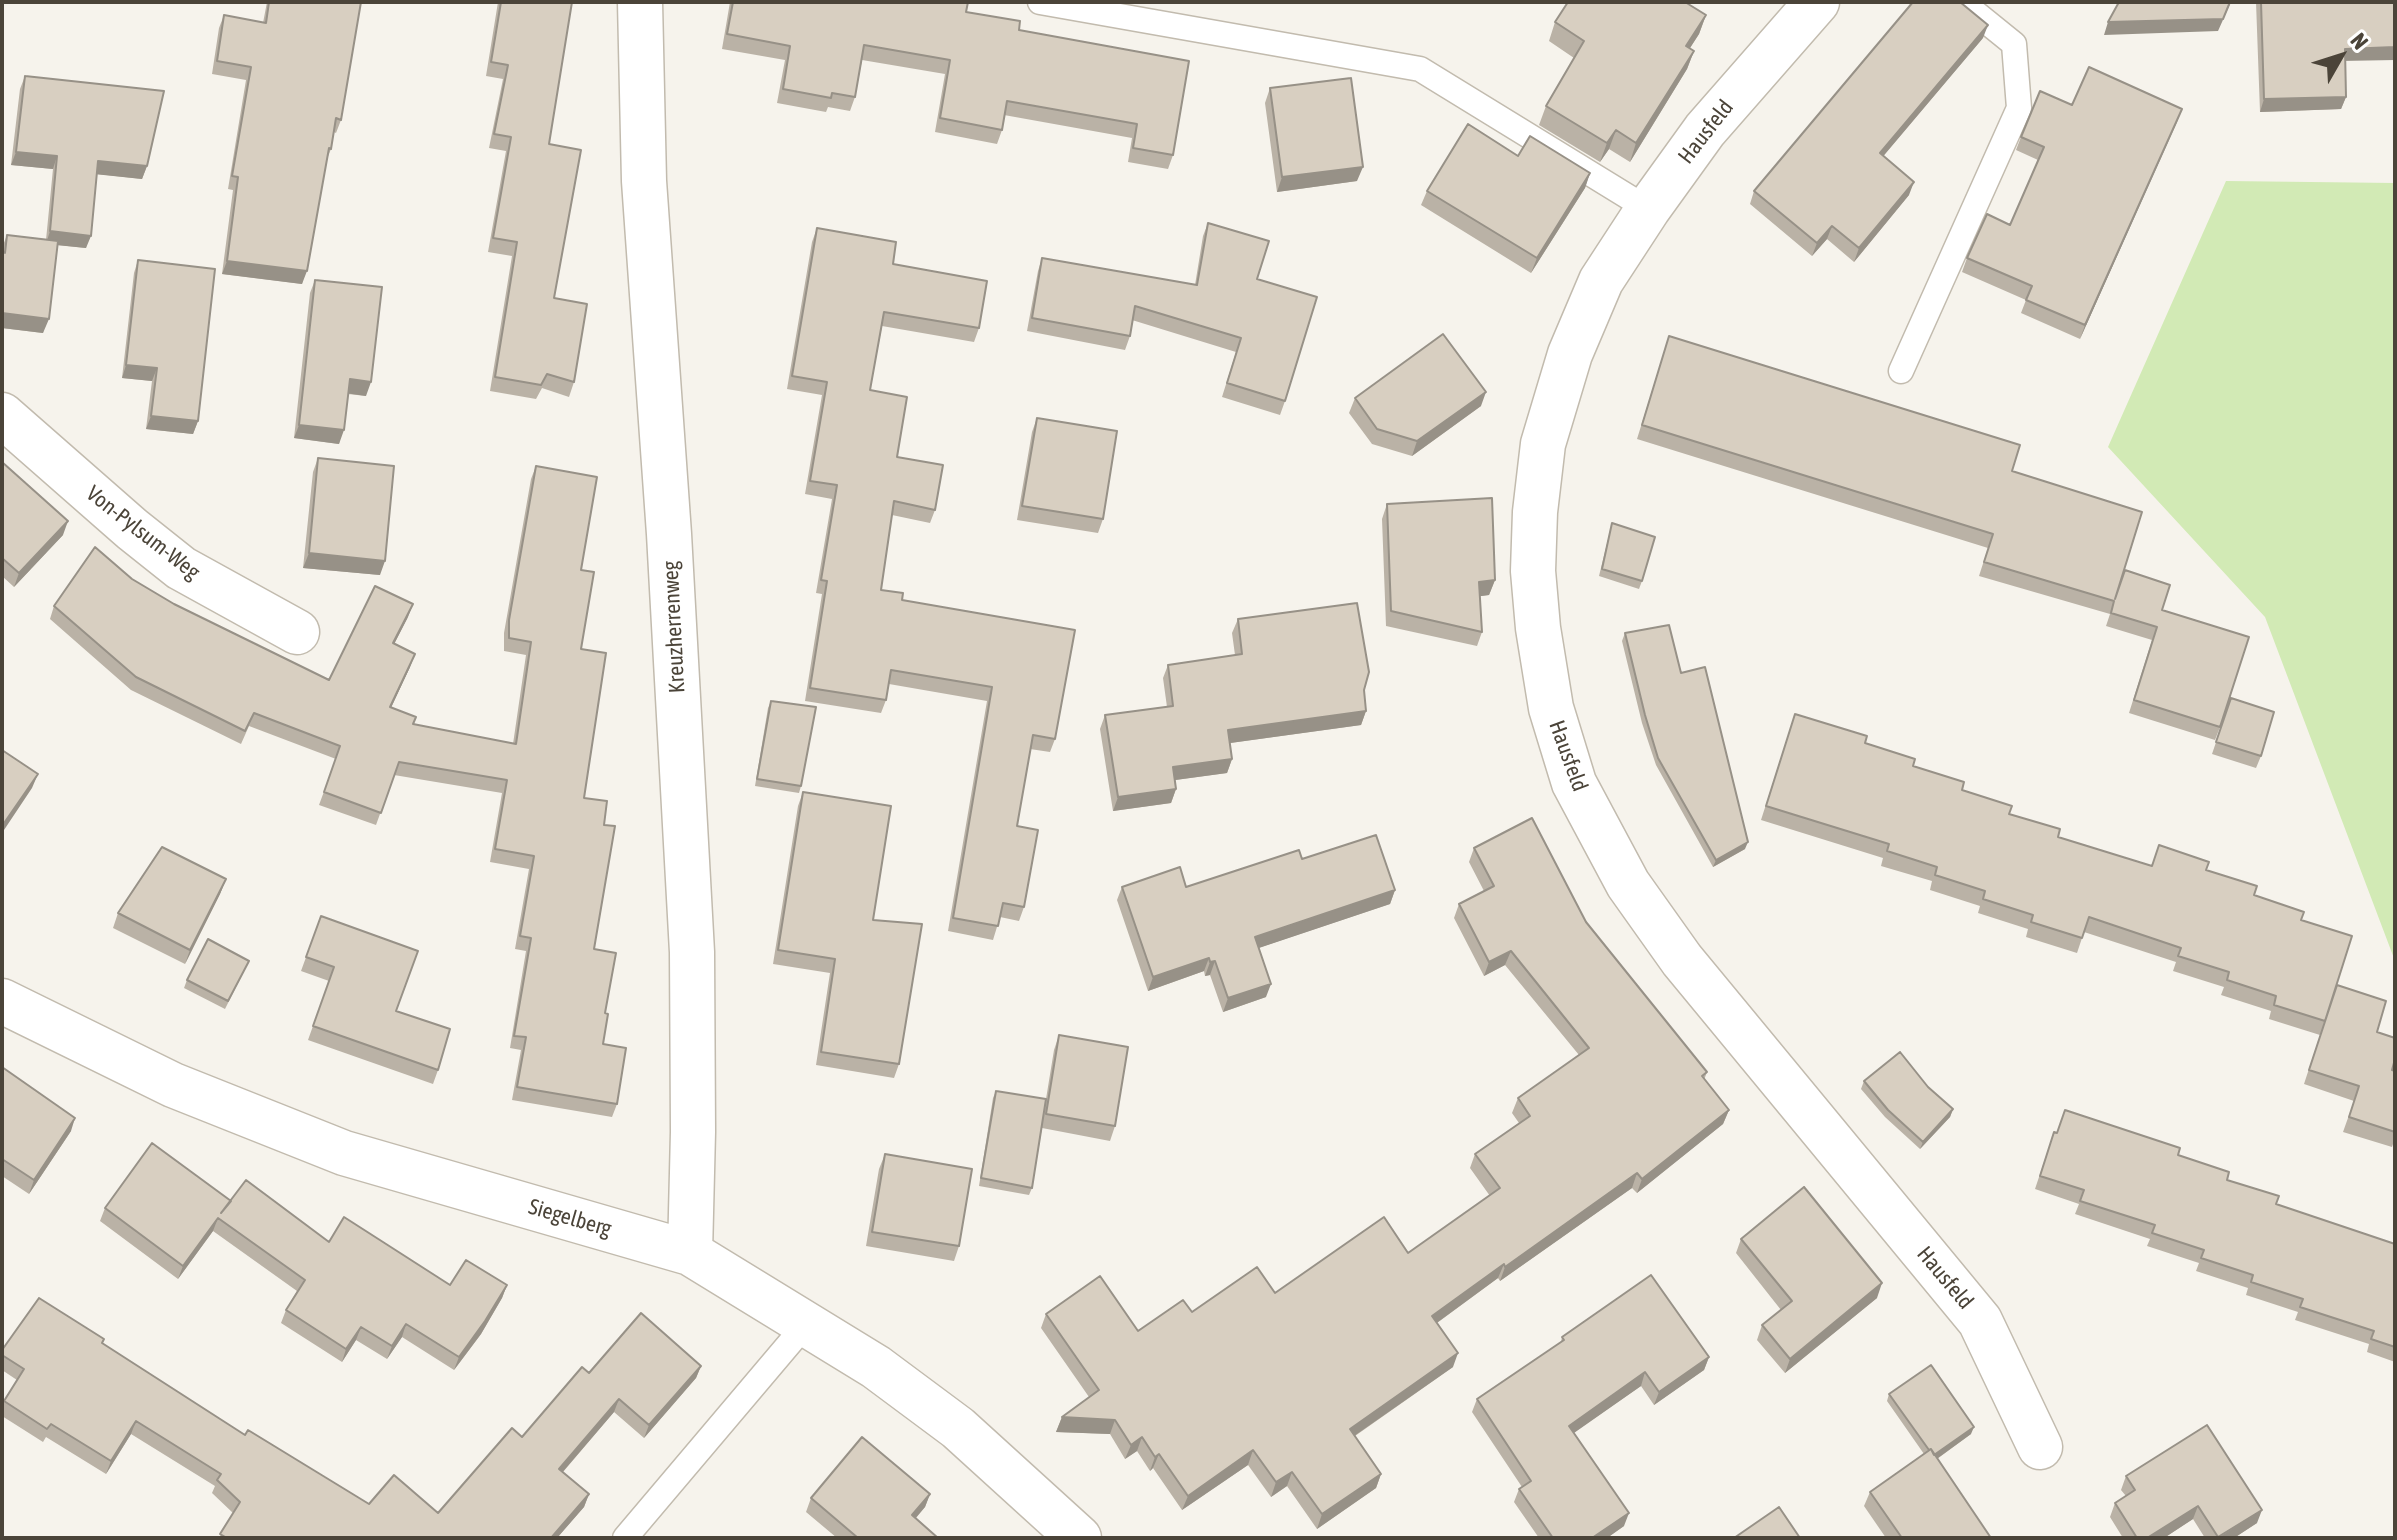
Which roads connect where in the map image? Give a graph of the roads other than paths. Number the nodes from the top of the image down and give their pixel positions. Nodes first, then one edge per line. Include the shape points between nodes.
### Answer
1 (640, 2) edge
2 (1040, 2) edge
3 (1817, 2) edge
4 (1962, 2) edge
5 (1648, 209) junction
6 (1901, 371) dead end
7 (2, 415) edge
8 (297, 632) dead end
9 (2, 1001) edge
10 (690, 1253) junction
11 (806, 1324) junction
12 (2040, 1447) dead end
13 (625, 1538) edge
14 (1079, 1538) edge

1 - 10 street, Kreuzherrenweg via 644,181 692,952
2 - 5 lane via 1420,69
3 - 5 street, Hausfeld via 1705,130
4 - 6 lane via 2014,44 2019,108
5 - 12 street, Hausfeld via 1588,310 1541,457 1533,571 1538,628 1551,708 1574,783 1628,884 1682,960 1980,1321
7 - 8 street, Von-Pylsum-Weg via 181,568
9 - 10 street, Siegelberg via 173,1085 344,1153
10 - 11 street, Siegelberg
11 - 13 lane
11 - 14 street, Siegelberg via 876,1367 958,1428

